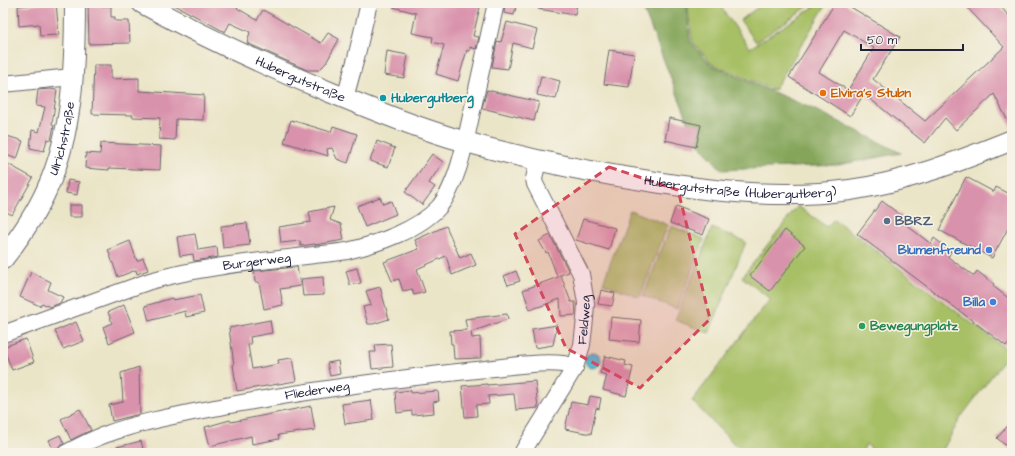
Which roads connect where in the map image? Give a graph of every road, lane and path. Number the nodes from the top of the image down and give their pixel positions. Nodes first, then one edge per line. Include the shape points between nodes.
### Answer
1 (75, 3) edge
2 (142, 3) edge
3 (369, 3) edge
4 (496, 3) edge
5 (72, 78) junction
6 (3, 84) edge
7 (345, 98) junction
8 (1012, 140) edge
9 (465, 141) junction
10 (538, 160) junction
11 (3, 259) edge
12 (3, 334) edge
13 (575, 367) junction
14 (66, 453) edge
15 (522, 453) edge

1 - 5 street, Ulrichstraße
2 - 7 street, Hubergutstraße via 233,50
3 - 7 street
4 - 9 street, Burgerweg
5 - 6 street
5 - 11 street, Ulrichstraße via 67,122 48,189 25,230
7 - 9 street, Hubergutstraße via 400,120
8 - 10 street, Hubergutstraße (Hubergutberg) via 910,177 850,190 816,193 764,194 692,188
9 - 10 street, Hubergutstraße (Hubergutberg)
9 - 12 street, Burgerweg via 453,184 439,206 419,223 382,240 347,251 216,267 169,276
10 - 13 street, Feldweg via 534,184 581,274 584,289 584,332
13 - 14 street, Fliederweg via 563,363 537,364 399,378 278,396 124,428
13 - 15 street, Feldweg

